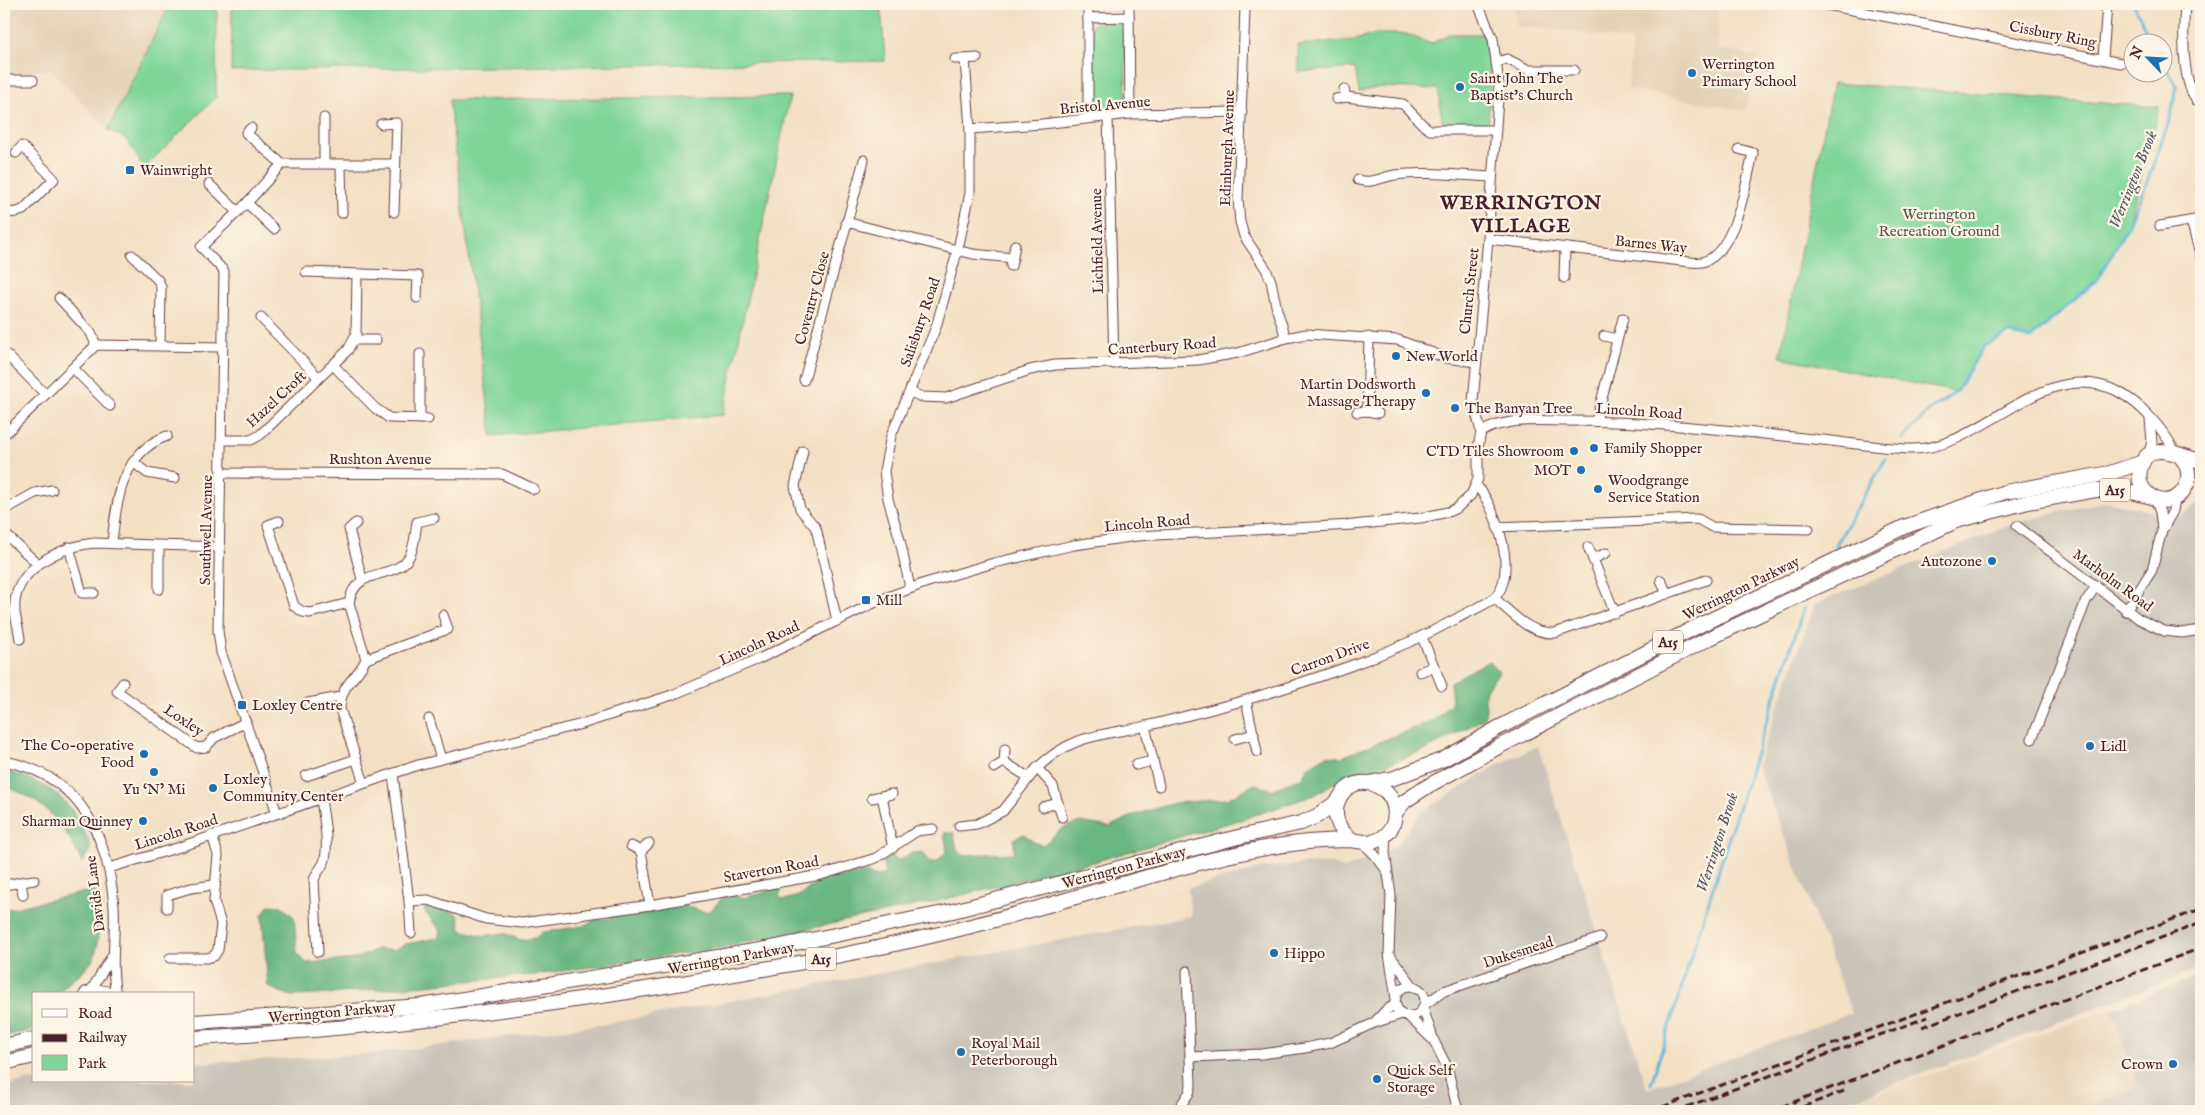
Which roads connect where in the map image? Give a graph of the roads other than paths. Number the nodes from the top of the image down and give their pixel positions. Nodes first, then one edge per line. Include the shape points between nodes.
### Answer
1 (1478, 4) edge
2 (1822, 4) edge
3 (2107, 4) edge
4 (2185, 4) edge
5 (1245, 8) dead end
6 (977, 58) dead end
7 (2103, 58) junction
8 (955, 59) dead end
9 (965, 59) junction
10 (1497, 62) junction
11 (2121, 63) dead end
12 (1574, 70) dead end
13 (4, 80) edge
14 (32, 80) dead end
15 (1336, 99) dead end
16 (2199, 101) edge
17 (1242, 112) junction
18 (1130, 114) junction
19 (1108, 116) junction
20 (324, 118) dead end
21 (1088, 118) junction
22 (380, 124) dead end
23 (251, 128) dead end
24 (970, 129) junction
25 (1496, 130) junction
26 (1739, 149) dead end
27 (16, 153) dead end
28 (864, 160) dead end
29 (282, 164) junction
30 (324, 164) junction
31 (395, 164) junction
32 (341, 165) junction
33 (1492, 177) junction
34 (1358, 180) dead end
35 (209, 184) dead end
36 (247, 203) junction
37 (237, 211) junction
38 (394, 212) dead end
39 (4, 213) edge
40 (342, 213) dead end
41 (2201, 219) edge
42 (2191, 221) junction
43 (846, 222) junction
44 (2160, 226) dead end
45 (274, 229) dead end
46 (1488, 239) junction
47 (1015, 245) dead end
48 (958, 249) junction
49 (1566, 249) junction
50 (132, 255) dead end
51 (2201, 257) edge
52 (306, 272) dead end
53 (357, 274) junction
54 (1564, 278) dead end
55 (59, 298) dead end
56 (417, 298) dead end
57 (261, 318) dead end
58 (1623, 318) dead end
59 (1604, 336) dead end
60 (1369, 337) junction
61 (1286, 338) junction
62 (1617, 339) junction
63 (354, 340) junction
64 (376, 340) dead end
65 (96, 345) junction
66 (160, 345) junction
67 (222, 347) junction
68 (420, 354) dead end
69 (6, 355) dead end
70 (1476, 362) junction
71 (1114, 364) junction
72 (333, 365) junction
73 (73, 368) junction
74 (319, 378) junction
75 (804, 380) dead end
76 (910, 392) junction
77 (45, 394) junction
78 (110, 406) dead end
79 (1367, 411) junction
80 (1356, 412) dead end
81 (1378, 413) dead end
82 (2150, 419) junction
83 (1596, 421) junction
84 (1481, 432) junction
85 (4, 435) edge
86 (167, 436) dead end
87 (222, 440) junction
88 (803, 451) dead end
89 (2177, 454) junction
90 (2145, 459) junction
91 (2201, 461) edge
92 (133, 462) junction
93 (221, 473) junction
94 (175, 477) dead end
95 (2201, 481) edge
96 (1476, 486) junction
97 (2186, 486) junction
98 (52, 490) dead end
99 (534, 490) dead end
100 (2154, 498) junction
101 (2175, 498) junction
102 (4, 510) edge
103 (434, 518) dead end
104 (279, 521) dead end
105 (356, 522) dead end
106 (2017, 526) dead end
107 (1497, 527) junction
108 (1809, 529) dead end
109 (2162, 530) junction
110 (4, 533) edge
111 (112, 543) junction
112 (159, 546) junction
113 (220, 546) junction
114 (1588, 547) dead end
115 (69, 548) junction
116 (1606, 553) dead end
117 (1593, 559) junction
118 (38, 564) junction
119 (362, 579) junction
120 (1661, 580) dead end
121 (1706, 580) dead end
122 (2096, 586) junction
123 (910, 588) junction
124 (159, 589) dead end
125 (94, 593) dead end
126 (1667, 594) junction
127 (1494, 598) junction
128 (349, 602) junction
129 (2126, 611) junction
130 (1615, 613) junction
131 (443, 615) dead end
132 (837, 621) junction
133 (2201, 630) edge
134 (1422, 637) junction
135 (20, 639) dead end
136 (366, 659) junction
137 (1434, 666) junction
138 (1420, 672) dead end
139 (123, 683) dead end
140 (1442, 686) dead end
141 (340, 697) junction
142 (1246, 700) junction
143 (308, 703) dead end
144 (429, 719) dead end
145 (246, 722) junction
146 (1145, 726) junction
147 (1254, 734) junction
148 (1235, 739) dead end
149 (2032, 739) dead end
150 (1006, 749) dead end
151 (1258, 752) dead end
152 (442, 758) junction
153 (356, 759) junction
154 (4, 761) edge
155 (1153, 761) junction
156 (1004, 762) junction
157 (1136, 765) dead end
158 (994, 768) dead end
159 (1037, 768) junction
160 (393, 774) junction
161 (306, 776) dead end
162 (1028, 777) junction
163 (364, 783) junction
164 (1368, 783) junction
165 (1159, 786) dead end
166 (892, 794) dead end
167 (882, 796) junction
168 (321, 798) junction
169 (872, 798) dead end
170 (1338, 801) junction
171 (1058, 803) junction
172 (1043, 807) dead end
173 (277, 813) junction
174 (1395, 813) junction
175 (1062, 817) dead end
176 (959, 826) dead end
177 (933, 829) dead end
178 (1386, 834) junction
179 (212, 835) junction
180 (1358, 842) junction
181 (649, 843) dead end
182 (631, 846) dead end
183 (893, 848) junction
184 (641, 851) junction
185 (109, 868) junction
186 (1388, 873) junction
187 (34, 880) dead end
188 (21, 882) junction
189 (4, 885) edge
190 (214, 885) junction
191 (23, 895) dead end
192 (409, 901) junction
193 (650, 905) junction
194 (167, 908) dead end
195 (411, 933) dead end
196 (1600, 938) dead end
197 (318, 952) dead end
198 (1389, 954) junction
199 (113, 956) junction
200 (170, 958) dead end
201 (1187, 971) dead end
202 (1417, 988) junction
203 (1444, 991) junction
204 (89, 992) edge
205 (116, 992) edge
206 (1396, 1001) junction
207 (1424, 1007) junction
208 (1405, 1015) junction
209 (195, 1022) edge
210 (1374, 1023) junction
211 (195, 1038) edge
212 (32, 1039) edge
213 (1434, 1040) junction
214 (4, 1046) edge
215 (32, 1056) edge
216 (1190, 1057) junction
217 (4, 1063) edge
218 (1176, 1111) edge
219 (1458, 1111) edge

1 - 10 street, Church Street via 1493,39
2 - 7 street, Cissbury Ring
3 - 7 street, Cissbury Ring
4 - 16 street via 2183,34 2189,89
5 - 17 street, Edinburgh Avenue
6 - 9 street
7 - 11 street, Cissbury Ring
8 - 9 street
9 - 24 street, Salisbury Road
10 - 12 street via 1507,59 1529,70
10 - 25 street, Church Street
13 - 14 street
15 - 25 street via 1345,93 1403,104 1430,130
17 - 18 street, Bristol Avenue
17 - 61 street, Edinburgh Avenue via 1240,222 1244,236 1266,269
18 - 19 street, Bristol Avenue
18 - 21 street via 1129,13 1088,14
19 - 21 street, Bristol Avenue
19 - 71 street, Lichfield Avenue
20 - 30 street
21 - 24 street, Bristol Avenue
22 - 31 street via 397,123
23 - 29 street via 246,133
24 - 48 street, Salisbury Road via 970,193
25 - 33 street, Church Street
26 - 49 street, Barnes Way via 1754,152 1738,216 1727,240 1703,262
27 - 39 street via 22,146 54,179 22,210
28 - 43 street, Coventry Close
29 - 30 street
29 - 36 street
30 - 32 street
31 - 32 street
31 - 38 street
32 - 40 street
33 - 34 street via 1412,174 1394,175 1375,182
33 - 46 street, Church Street
35 - 37 street
36 - 37 street
36 - 45 street
37 - 67 street, Southwell Avenue via 201,247 224,271
41 - 42 street
42 - 44 street
42 - 51 street
43 - 48 street
43 - 75 street, Coventry Close
46 - 49 street, Barnes Way
46 - 70 street, Church Street
47 - 48 street via 1012,262
48 - 76 street, Salisbury Road via 936,326
49 - 54 street
50 - 66 street via 161,287
52 - 53 street
53 - 56 street via 418,276
53 - 63 street
55 - 65 street via 91,333
57 - 74 street, Hazel Croft
58 - 62 street
59 - 62 street
60 - 61 street, Canterbury Road via 1306,334
60 - 70 street, Canterbury Road via 1398,340 1446,358
60 - 79 street
61 - 71 street, Canterbury Road via 1238,353 1198,360
62 - 83 street
63 - 64 street
63 - 72 street, Hazel Croft
65 - 66 street
65 - 73 street
66 - 67 street
67 - 87 street, Southwell Avenue
68 - 72 street via 424,419 389,418
69 - 77 street
70 - 84 street, Church Street via 1473,407
71 - 76 street, Canterbury Road via 1056,365 946,398
72 - 74 street, Hazel Croft
73 - 77 street
73 - 78 street
74 - 87 street, Hazel Croft via 260,435 251,440
76 - 123 street, Salisbury Road via 891,436 884,471
77 - 85 street
79 - 80 street
79 - 81 street
82 - 83 street, Lincoln Road via 2124,395 2110,388 2085,384 2059,386 2042,392 1957,440 1924,448 1892,448
82 - 89 street, Lincoln Road
82 - 90 street via 2152,442
83 - 84 street, Lincoln Road via 1519,420 1495,424
84 - 96 street
86 - 92 street via 145,448
87 - 93 street, Southwell Avenue
88 - 132 street via 795,486 800,509 816,528
89 - 90 highway, A15 via 2161,450
89 - 91 highway, A15
89 - 97 highway via 2188,468
90 - 100 highway, A15 via 2140,468 2140,482
90 - 164 highway, Werrington Parkway / A15 via 2110,473 2005,492 1904,527 1674,639 1498,728 1444,759 1394,778
92 - 94 street via 147,473
92 - 111 street via 119,494
93 - 99 street, Rushton Avenue via 502,474
93 - 113 street, Southwell Avenue
95 - 97 highway
96 - 107 street via 1485,495
96 - 123 street, Lincoln Road via 1457,508 1420,518 1353,525 1138,536 1074,545 994,563
97 - 101 highway
98 - 102 street via 35,493
100 - 101 highway, A15
100 - 109 street
100 - 174 highway, Werrington Parkway / A15 via 2112,490 2076,493 1956,521 1710,638 1500,746 1428,786 1405,801
101 - 109 street via 2173,511
103 - 119 street via 417,522 411,550 402,565
104 - 128 street via 268,525 294,606 310,613
105 - 119 street via 348,529
106 - 122 street, Marholm Road
107 - 108 street via 1698,519 1712,528
107 - 127 street via 1506,558 1501,585
109 - 129 street via 2152,570
110 - 118 street
111 - 112 street
111 - 115 street
112 - 113 street
112 - 124 street
113 - 145 street, Southwell Avenue via 218,631 221,652
114 - 117 street
115 - 118 street
115 - 125 street via 82,593
116 - 117 street
117 - 130 street
118 - 135 street via 18,591 15,612
119 - 128 street
120 - 126 street
121 - 126 street
122 - 129 street, Marholm Road
122 - 149 street via 2086,601
123 - 132 street, Lincoln Road
126 - 130 street
127 - 130 street via 1528,627 1545,634
127 - 134 street, Carron Drive
128 - 136 street
129 - 133 street, Marholm Road via 2164,631
131 - 136 street via 448,630
132 - 152 street, Lincoln Road via 761,658 672,695 582,724
134 - 137 street
134 - 142 street, Carron Drive via 1316,678
136 - 141 street
137 - 138 street
137 - 140 street
139 - 145 street, Loxley via 117,691 197,748 206,747 214,738
141 - 143 street
141 - 153 street via 340,709
142 - 146 street, Carron Drive
142 - 147 street
144 - 152 street
145 - 173 street, Southwell Avenue
146 - 155 street
146 - 159 street, Carron Drive via 1079,740 1064,746
147 - 148 street
147 - 151 street
150 - 156 street
152 - 160 street, Lincoln Road
153 - 161 street
153 - 163 street
154 - 185 street, Davids Lane via 46,776 78,800 95,827
155 - 157 street
155 - 165 street
156 - 158 street
156 - 162 street
159 - 162 street, Carron Drive
159 - 171 street via 1053,786
160 - 163 street, Lincoln Road
160 - 192 street
162 - 176 street, Carron Drive via 1003,811 977,824
163 - 168 street, Lincoln Road
164 - 170 highway, A15 via 1350,787
164 - 174 highway via 1390,796
166 - 167 street
167 - 169 street
167 - 183 street
168 - 173 street, Lincoln Road
168 - 197 street via 326,846 325,861 314,880
170 - 180 highway via 1335,810 1339,828
170 - 209 highway, Werrington Parkway / A15 via 1318,816 1301,823 944,913 766,949 421,1006
171 - 172 street
171 - 175 street
173 - 179 street, Lincoln Road
174 - 178 highway, A15 via 1394,823
177 - 183 street, Staverton Road via 917,831
178 - 180 highway, A15 via 1373,842
178 - 186 street
179 - 185 street, Lincoln Road
179 - 190 street via 218,855
180 - 186 street via 1375,855
180 - 211 highway, Werrington Parkway / A15 via 1294,844 1242,852 973,926 802,963 631,992 432,1020
181 - 184 street
182 - 184 street
183 - 193 street, Staverton Road via 869,861 822,875
184 - 193 street
185 - 199 street, Davids Lane via 114,907
186 - 198 street via 1391,895
187 - 188 street
188 - 189 street
188 - 191 street
190 - 194 street via 167,895
190 - 200 street via 214,901 221,924 218,950 208,958
192 - 193 street, Staverton Road via 428,900 486,920 507,922
192 - 195 street
196 - 203 street, Dukesmead
198 - 202 street
198 - 206 street
199 - 204 street
199 - 205 street, Davids Lane
201 - 216 street
202 - 203 street, Dukesmead
202 - 206 street via 1405,988
202 - 207 street via 1424,997
203 - 207 street, Dukesmead
206 - 208 street
206 - 210 street
207 - 208 street via 1417,1014
207 - 213 street
208 - 210 street
208 - 213 street
210 - 216 street via 1330,1043 1305,1048 1262,1054
212 - 214 highway
213 - 219 street via 1446,1067
215 - 217 highway
216 - 218 street via 1189,1093

